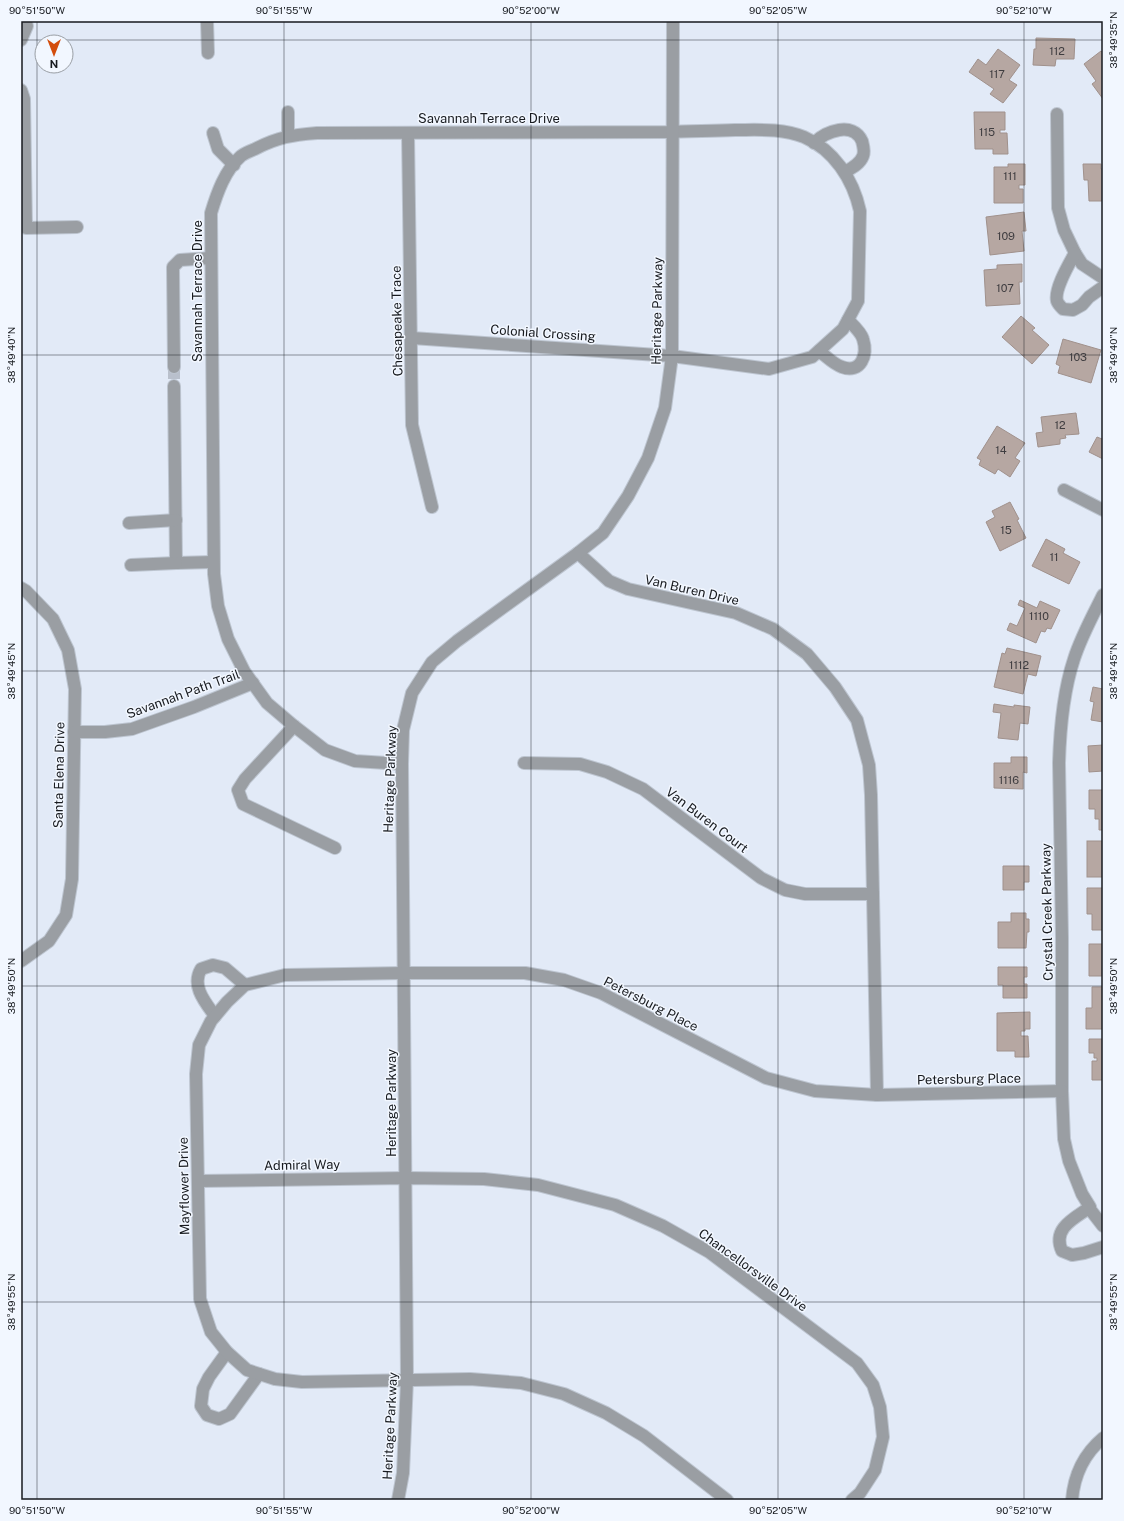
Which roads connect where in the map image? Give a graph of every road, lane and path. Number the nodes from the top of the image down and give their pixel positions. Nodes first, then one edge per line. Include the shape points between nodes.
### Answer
1 (25, 21) edge
2 (207, 21) edge
3 (673, 21) edge
4 (21, 40) edge
5 (208, 53) dead end
6 (21, 90) edge
7 (288, 112) dead end
8 (1057, 114) dead end
9 (672, 132) junction
10 (213, 133) dead end
11 (408, 133) junction
12 (288, 136) junction
13 (814, 143) junction
14 (234, 165) junction
15 (845, 172) junction
16 (77, 227) dead end
17 (23, 228) edge
18 (1075, 253) junction
19 (211, 258) junction
20 (1103, 278) edge
21 (1103, 287) edge
22 (848, 320) junction
23 (412, 338) junction
24 (819, 351) junction
25 (672, 356) junction
26 (174, 367) tunnel mouth
27 (174, 386) tunnel mouth
28 (1064, 490) dead end
29 (432, 507) dead end
30 (1103, 510) edge
31 (176, 520) junction
32 (129, 523) dead end
33 (578, 553) junction
34 (213, 562) junction
35 (176, 563) junction
36 (131, 565) dead end
37 (21, 588) edge
38 (1103, 594) edge
39 (253, 683) junction
40 (294, 726) junction
41 (74, 732) junction
42 (524, 763) dead end
43 (402, 764) junction
44 (335, 848) dead end
45 (873, 894) junction
46 (21, 961) edge
47 (404, 973) junction
48 (245, 985) junction
49 (215, 1016) junction
50 (1062, 1091) junction
51 (877, 1095) junction
52 (406, 1178) junction
53 (198, 1181) junction
54 (1089, 1208) junction
55 (1103, 1226) edge
56 (1103, 1247) edge
57 (227, 1352) junction
58 (259, 1374) junction
59 (407, 1380) junction
60 (1103, 1438) edge
61 (398, 1500) edge
62 (727, 1500) edge
63 (852, 1500) edge
64 (1072, 1500) edge

1 - 4 street via 27,26
2 - 5 street
3 - 9 street, Heritage Parkway
6 - 17 street via 24,99 26,206
7 - 12 street
8 - 18 street via 1058,208 1064,230
9 - 11 street, Savannah Terrace Drive
9 - 13 street, Savannah Terrace Drive via 769,129 803,137
9 - 25 street, Heritage Parkway
10 - 14 street via 218,149
11 - 12 street, Savannah Terrace Drive via 317,133
11 - 23 street, Chesapeake Trace
12 - 14 street, Savannah Terrace Drive via 264,144 241,156
13 - 15 street, Savannah Terrace Drive via 831,155
13 - 15 street via 828,133 841,130 852,131 860,137 864,145 864,155 857,164
14 - 19 street, Savannah Terrace Drive via 217,194 211,213
15 - 22 street, Savannah Terrace Drive via 857,197 860,211 858,301
16 - 17 street
18 - 20 street via 1082,264
18 - 21 street via 1060,283 1057,302 1063,309 1073,310
19 - 26 street via 180,260 173,267
19 - 34 street, Savannah Terrace Drive
22 - 24 street, Colonial Crossing via 843,329
22 - 24 street via 863,338 866,352 861,364 853,369 841,367
23 - 25 street, Colonial Crossing
23 - 29 street, Chesapeake Trace via 412,425
24 - 25 street, Colonial Crossing via 812,357 768,369
25 - 33 street, Heritage Parkway via 665,408 648,458 628,496 603,533
27 - 31 street
28 - 30 street
31 - 32 street
31 - 35 street
33 - 43 street, Heritage Parkway via 432,662 412,693 403,730
33 - 45 street, Van Buren Drive via 609,581 628,589 736,613 773,629 807,654 835,687 857,720 869,765
34 - 35 street
34 - 39 street, Savannah Terrace Drive via 218,606 228,639
35 - 36 street
37 - 41 street, Santa Elena Drive via 53,619 68,650 75,689
38 - 50 street, Crystal Creek Parkway via 1074,659 1060,734
39 - 40 street, Savannah Terrace Drive via 267,703
39 - 41 street, Savannah Path Trail via 132,729
40 - 43 street, Savannah Terrace Drive via 325,750 355,761
40 - 44 street via 238,790 243,804
41 - 46 street, Santa Elena Drive via 72,879 66,915 49,941
42 - 45 street, Van Buren Court via 580,764 607,772 643,789 761,878 785,890 806,894
43 - 47 street, Heritage Parkway
45 - 51 street
47 - 48 street, Mayflower Drive via 286,975
47 - 51 street, Petersburg Place via 526,973 564,980 601,993 766,1078 815,1091
47 - 52 street, Heritage Parkway
48 - 49 street, Mayflower Drive
48 - 49 street via 225,968 213,965 201,969 197,976 198,989
49 - 53 street, Mayflower Drive via 200,1045 196,1074
50 - 51 street, Petersburg Place
50 - 54 street, Crystal Creek Parkway via 1064,1139 1069,1161
52 - 53 street, Admiral Way
52 - 59 street, Heritage Parkway
52 - 63 street, Chancellorsville Drive via 484,1179 538,1185 615,1205 663,1226 709,1252 857,1363 873,1385 880,1407 883,1437 876,1470
53 - 57 street, Mayflower Drive via 200,1299 211,1332
54 - 55 street, Crystal Creek Parkway
54 - 56 street via 1070,1220 1058,1237 1059,1244 1062,1251 1072,1255
57 - 58 street, Mayflower Drive via 247,1370
57 - 58 street via 203,1389 201,1406 207,1415 219,1418 230,1414
58 - 59 street, Mayflower Drive via 302,1382
59 - 61 street, Heritage Parkway via 403,1473
59 - 62 street via 470,1378 514,1382 564,1394 606,1413 644,1436
60 - 64 street via 1080,1467 1075,1479

